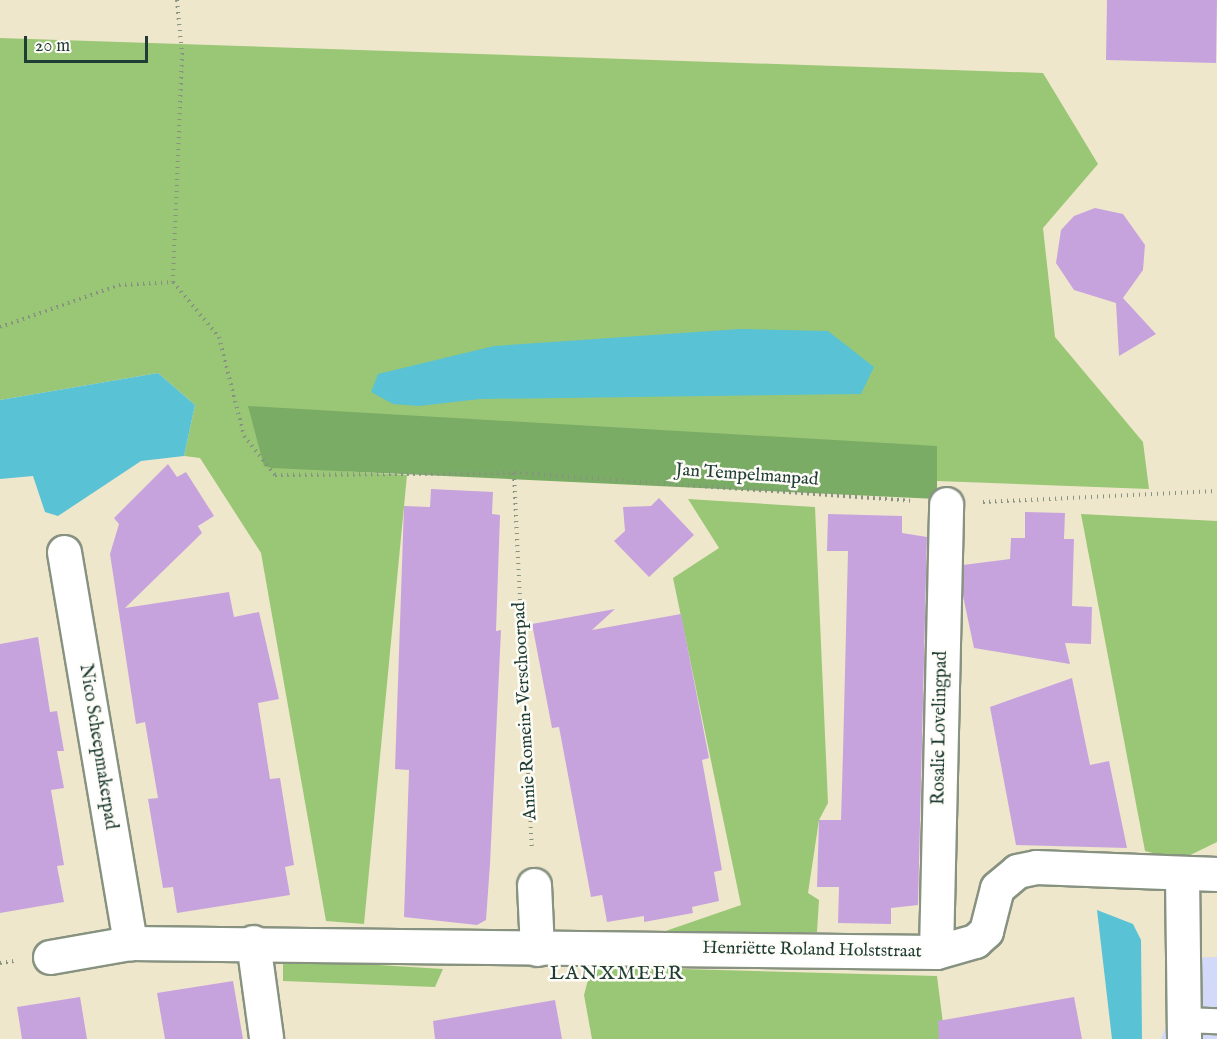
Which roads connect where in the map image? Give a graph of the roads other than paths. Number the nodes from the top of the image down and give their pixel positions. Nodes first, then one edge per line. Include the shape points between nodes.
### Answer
1 (946, 504) road end
2 (64, 552) dead end
3 (1182, 874) junction
4 (1217, 874) edge
5 (534, 885) road end
6 (253, 942) junction
7 (130, 943) junction
8 (537, 949) junction
9 (936, 952) junction
10 (50, 957) dead end
11 (1217, 1021) edge
12 (1184, 1030) edge
13 (266, 1037) dead end

1 - 9 street, Rosalie Lovelingpad
2 - 7 street, Nico Scheepmakerpad
3 - 4 street, Henriëtte Roland Holststraat
3 - 9 street, Henriëtte Roland Holststraat via 1036,867 1017,871 997,888 986,931 975,941
3 - 12 street
5 - 8 street
6 - 7 street, Henriëtte Roland Holststraat
6 - 8 street, Henriëtte Roland Holststraat
6 - 13 street
7 - 10 street, Henriëtte Roland Holststraat
8 - 9 street, Henriëtte Roland Holststraat
11 - 12 lane

